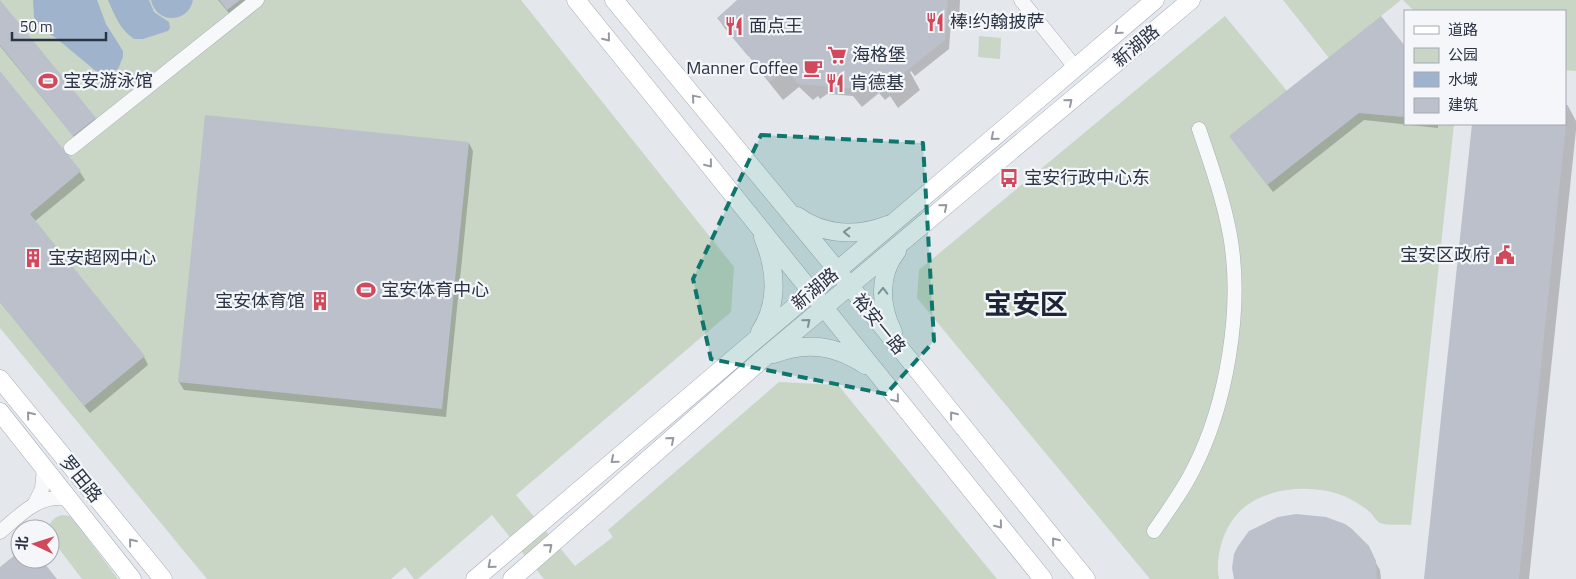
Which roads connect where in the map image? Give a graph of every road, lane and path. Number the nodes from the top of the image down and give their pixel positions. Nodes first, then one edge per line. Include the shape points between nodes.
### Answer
1 (257, 0) edge
2 (576, 0) edge
3 (614, 0) edge
4 (1021, 0) edge
5 (1190, 0) edge
6 (1150, 4) edge
7 (1158, 28) junction
8 (1075, 67) junction
9 (1199, 129) dead end
10 (71, 148) dead end
11 (779, 200) junction
12 (894, 222) junction
13 (757, 223) junction
14 (907, 238) junction
15 (837, 270) junction
16 (849, 286) junction
17 (811, 292) junction
18 (824, 308) junction
19 (747, 347) junction
20 (903, 353) junction
21 (760, 361) junction
22 (875, 372) junction
23 (714, 376) junction
24 (0, 379) edge
25 (726, 392) junction
26 (0, 412) edge
27 (44, 468) junction
28 (68, 498) junction
29 (34, 505) junction
30 (1154, 531) dead end
31 (0, 532) edge
32 (132, 579) edge
33 (163, 579) edge
34 (475, 579) edge
35 (512, 579) edge
36 (1043, 579) edge
37 (1086, 579) edge

1 - 10 street
2 -> 13 main road, 裕安一路
11 -> 3 main road, 裕安一路
4 - 8 street
5 - 7 main road, 新湖路
6 - 7 main road via 1140,15 1142,24 1149,29
6 -> 8 main road, 新湖路
14 -> 7 main road, 新湖路
8 -> 12 main road, 新湖路
9 - 30 street via 1214,172 1230,237 1233,271 1230,353 1207,439 1193,470
12 -> 11 main road via 863,232 832,231 803,220
11 - 15 main road, 裕安一路
12 - 15 main road, 新湖路
13 - 17 main road, 裕安一路
13 - 19 main road via 772,266 773,294 765,324
14 - 16 main road, 新湖路
20 -> 14 main road via 888,323 882,290 886,270
15 - 16 main road, 裕安一路
15 - 17 main road, 新湖路
16 - 18 main road, 新湖路
16 - 20 main road, 裕安一路
17 - 18 main road, 裕安一路
17 - 19 main road, 新湖路
21 -> 18 main road, 新湖路
18 - 22 main road, 裕安一路
19 - 23 main road, 新湖路
37 -> 20 main road, 裕安一路
21 - 22 main road via 789,348 814,346 842,352
21 - 25 main road, 新湖路
22 -> 36 main road, 裕安一路
23 - 25 main road via 722,373 729,378
23 -> 34 main road, 新湖路
33 -> 24 main road, 罗田路
35 -> 25 main road, 新湖路
26 - 27 main road, 罗田路
27 - 28 main road, 罗田路
27 - 29 street via 42,489
28 - 29 street via 52,497
28 - 32 main road, 罗田路
29 - 31 street

